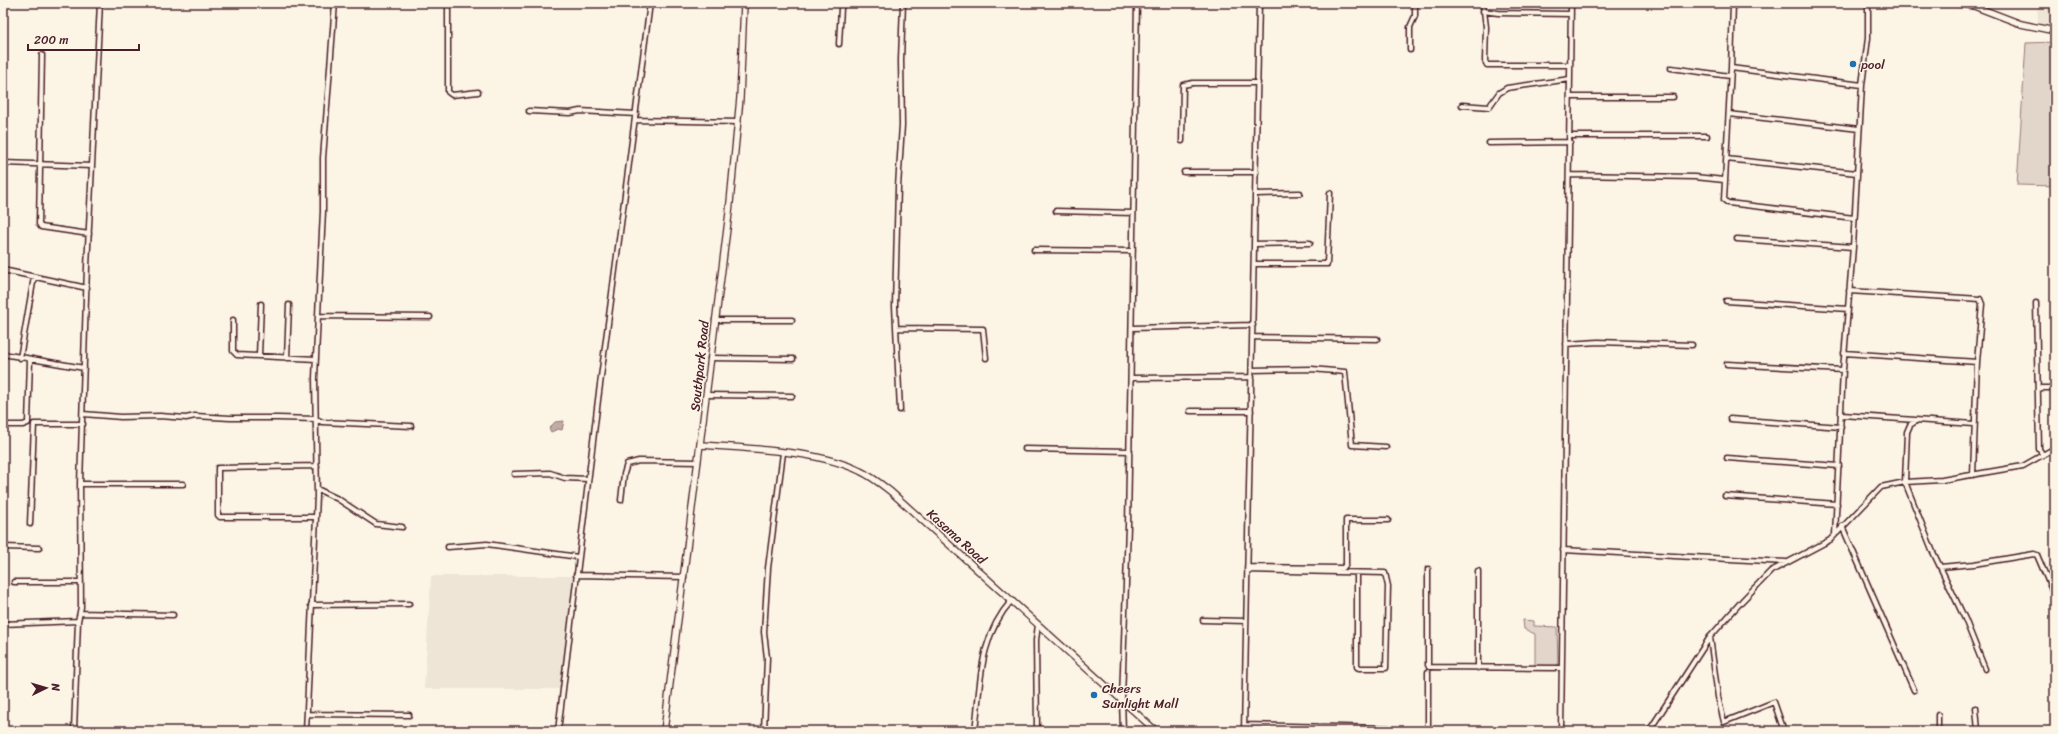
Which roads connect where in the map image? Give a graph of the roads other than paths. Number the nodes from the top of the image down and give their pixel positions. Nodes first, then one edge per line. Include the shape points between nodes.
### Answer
1 (100, 3) edge
2 (335, 3) edge
3 (448, 3) edge
4 (650, 3) edge
5 (744, 3) edge
6 (844, 3) edge
7 (903, 3) edge
8 (1137, 3) edge
9 (1259, 3) edge
10 (1415, 3) edge
11 (1483, 3) edge
12 (1571, 3) edge
13 (1733, 3) edge
14 (1868, 3) edge
15 (1957, 3) edge
16 (1484, 11) junction
17 (1571, 14) junction
18 (2055, 30) edge
19 (839, 44) dead end
20 (1410, 50) dead end
21 (42, 55) dead end
22 (1570, 65) junction
23 (1671, 68) dead end
24 (1731, 68) junction
25 (1730, 76) junction
26 (1570, 79) junction
27 (1258, 83) junction
28 (1862, 84) junction
29 (478, 92) dead end
30 (1570, 97) junction
31 (1673, 97) dead end
32 (1462, 105) dead end
33 (529, 111) dead end
34 (636, 114) junction
35 (1729, 114) junction
36 (636, 120) junction
37 (738, 122) junction
38 (1859, 129) junction
39 (1707, 136) dead end
40 (1570, 139) junction
41 (1182, 141) dead end
42 (1489, 142) dead end
43 (1726, 159) junction
44 (3, 163) edge
45 (40, 163) junction
46 (92, 166) junction
47 (1184, 172) dead end
48 (1256, 172) junction
49 (1857, 173) junction
50 (1570, 176) junction
51 (1724, 180) junction
52 (1300, 193) dead end
53 (1330, 193) dead end
54 (1256, 194) junction
55 (1056, 211) dead end
56 (1133, 213) junction
57 (1854, 218) junction
58 (89, 234) junction
59 (1737, 239) dead end
60 (1310, 243) dead end
61 (1255, 244) junction
62 (1853, 248) junction
63 (1034, 250) dead end
64 (1133, 251) junction
65 (1254, 264) junction
66 (3, 270) edge
67 (34, 277) junction
68 (87, 288) junction
69 (1849, 292) junction
70 (1726, 301) dead end
71 (2036, 303) dead end
72 (261, 304) dead end
73 (289, 305) dead end
74 (1848, 309) junction
75 (318, 316) junction
76 (430, 317) dead end
77 (233, 320) dead end
78 (715, 320) junction
79 (792, 320) dead end
80 (1253, 326) junction
81 (896, 328) junction
82 (1132, 328) junction
83 (1253, 337) junction
84 (1377, 339) dead end
85 (1566, 344) junction
86 (1692, 345) dead end
87 (1844, 353) junction
88 (3, 354) edge
89 (259, 356) junction
90 (20, 358) junction
91 (287, 358) junction
92 (710, 358) junction
93 (986, 358) dead end
94 (316, 359) junction
95 (793, 359) dead end
96 (30, 360) junction
97 (1977, 362) junction
98 (1726, 364) dead end
99 (84, 368) junction
100 (1252, 370) junction
101 (1843, 370) junction
102 (1252, 377) junction
103 (1131, 378) junction
104 (2039, 388) junction
105 (2055, 388) edge
106 (707, 395) junction
107 (792, 396) dead end
108 (900, 410) dead end
109 (1190, 411) dead end
110 (1251, 411) junction
111 (83, 414) junction
112 (1842, 415) junction
113 (316, 419) junction
114 (1730, 419) dead end
115 (1902, 419) junction
116 (1916, 421) junction
117 (82, 424) junction
118 (1974, 424) junction
119 (3, 425) edge
120 (411, 426) dead end
121 (1841, 427) junction
122 (1909, 427) junction
123 (701, 445) junction
124 (1386, 446) dead end
125 (2055, 448) edge
126 (1025, 450) dead end
127 (1130, 451) junction
128 (783, 453) junction
129 (2043, 455) junction
130 (1727, 458) dead end
131 (698, 462) junction
132 (317, 466) junction
133 (1839, 466) junction
134 (514, 474) dead end
135 (1972, 475) junction
136 (588, 479) junction
137 (1905, 482) junction
138 (80, 484) junction
139 (183, 484) dead end
140 (317, 489) junction
141 (1725, 496) dead end
142 (621, 500) dead end
143 (1837, 504) junction
144 (316, 517) junction
145 (1388, 520) dead end
146 (30, 524) dead end
147 (1842, 526) junction
148 (402, 527) dead end
149 (1835, 535) junction
150 (3, 547) edge
151 (448, 547) dead end
152 (39, 548) dead end
153 (1563, 550) junction
154 (578, 557) junction
155 (1767, 561) junction
156 (1786, 562) junction
157 (1940, 567) junction
158 (1247, 568) junction
159 (1428, 569) dead end
160 (1478, 571) dead end
161 (1771, 571) junction
162 (1357, 572) junction
163 (576, 576) junction
164 (684, 577) junction
165 (14, 582) dead end
166 (81, 582) junction
167 (2055, 597) edge
168 (1012, 600) junction
169 (409, 604) dead end
170 (311, 605) junction
171 (80, 613) junction
172 (173, 615) dead end
173 (1203, 620) dead end
174 (78, 621) junction
175 (1246, 621) junction
176 (3, 624) edge
177 (1038, 625) junction
178 (1710, 637) junction
179 (1478, 668) junction
180 (1562, 668) junction
181 (1984, 669) dead end
182 (1428, 672) dead end
183 (1914, 690) dead end
184 (1122, 699) junction
185 (1976, 708) dead end
186 (307, 714) junction
187 (409, 715) dead end
188 (1938, 715) dead end
189 (1244, 726) junction
190 (1388, 728) dead end
191 (74, 731) edge
192 (306, 731) edge
193 (558, 731) edge
194 (664, 731) edge
195 (764, 731) edge
196 (975, 731) edge
197 (1037, 731) edge
198 (1123, 731) edge
199 (1156, 731) edge
200 (1244, 731) edge
201 (1428, 731) edge
202 (1561, 731) edge
203 (1648, 731) edge
204 (1784, 731) edge
205 (1938, 731) edge
206 (1978, 731) edge

1 - 46 street
2 - 75 street via 323,158
3 - 29 street via 448,92 452,96
4 - 34 street
5 - 37 street, Southpark Road
6 - 19 street via 840,8
7 - 81 street
8 - 56 street
9 - 27 street
10 - 20 street via 1415,16 1410,28
11 - 16 street
12 - 17 street
13 - 24 street
14 - 28 street via 1868,38
15 - 18 street via 1974,6 2020,24
16 - 17 street
16 - 22 street via 1484,61 1487,65
17 - 22 street
21 - 45 street
22 - 26 street
23 - 25 street
24 - 25 street
24 - 28 street
25 - 35 street
26 - 30 street
26 - 32 street via 1507,88 1489,106
27 - 41 street via 1193,82 1183,85
27 - 48 street
28 - 38 street
30 - 31 street
30 - 40 street
33 - 34 street
34 - 36 street
35 - 38 street
35 - 43 street
36 - 37 street
36 - 136 street
37 - 78 street, Southpark Road
38 - 49 street
39 - 40 street
40 - 42 street
40 - 50 street
43 - 49 street
43 - 51 street
44 - 45 street
45 - 46 street
45 - 58 street via 38,218 41,227
46 - 58 street
47 - 48 street
48 - 54 street
49 - 57 street
50 - 51 street via 1695,177
50 - 85 street
51 - 57 street via 1723,196 1728,203
52 - 54 street
53 - 65 street via 1327,264
54 - 61 street
55 - 56 street
56 - 64 street
57 - 62 street
58 - 68 street
59 - 62 street
60 - 61 street
61 - 65 street
62 - 69 street
63 - 64 street
64 - 82 street
65 - 80 street
66 - 67 street
67 - 68 street
67 - 90 street
68 - 99 street
69 - 74 street
69 - 97 street via 1980,299 1982,304
70 - 74 street
71 - 104 street
72 - 89 street
73 - 91 street
74 - 87 street
75 - 76 street
75 - 94 street
77 - 89 street via 234,354
78 - 79 street
78 - 92 street, Southpark Road
80 - 82 street
80 - 83 street
81 - 93 street via 983,330
81 - 108 street
82 - 103 street
83 - 84 street
83 - 100 street
85 - 86 street via 1598,342
85 - 153 street
87 - 97 street
87 - 101 street
88 - 90 street
89 - 91 street
90 - 96 street
91 - 94 street
92 - 95 street
92 - 106 street, Southpark Road
94 - 113 street
96 - 99 street
96 - 119 street via 28,423
97 - 118 street
98 - 101 street
99 - 111 street
100 - 102 street
100 - 124 street via 1345,372 1352,445
101 - 112 street
102 - 103 street
102 - 110 street
103 - 127 street
104 - 105 street
104 - 129 street via 2039,449
106 - 107 street
106 - 123 street, Southpark Road
109 - 110 street
110 - 158 street
111 - 113 street via 121,418 195,416
111 - 117 street
112 - 115 street
112 - 121 street
113 - 120 street via 322,422
113 - 132 street
114 - 121 street
115 - 116 street
115 - 122 street
116 - 118 street
116 - 122 street
117 - 138 street
117 - 146 street via 34,424
118 - 135 street
121 - 133 street
122 - 137 street via 1905,453
123 - 128 street, Kasama Road
123 - 131 street, Southpark Road
125 - 129 street
126 - 127 street
127 - 184 street
128 - 168 street, Kasama Road via 823,459 868,475 890,491
128 - 195 street via 768,568 764,632 767,658
129 - 135 street via 2023,466
130 - 133 street
131 - 142 street via 639,461 628,464 624,474
131 - 164 street, Southpark Road
132 - 140 street
132 - 144 street via 218,468 218,515
133 - 143 street
134 - 136 street via 550,473 565,478
135 - 137 street via 1930,482
136 - 154 street
137 - 147 street via 1880,487
137 - 157 street
138 - 139 street
138 - 166 street
140 - 144 street
140 - 148 street via 338,499 376,524
141 - 143 street
143 - 149 street
144 - 170 street
145 - 158 street via 1346,520 1346,564 1343,568
147 - 149 street
147 - 183 street
149 - 156 street
150 - 152 street
151 - 154 street via 487,544
153 - 155 street
153 - 180 street
154 - 163 street
155 - 156 street
155 - 161 street
156 - 161 street
157 - 167 street via 2034,554 2037,555
157 - 181 street via 1965,619
158 - 162 street
158 - 175 street
159 - 179 street via 1428,664 1432,667
160 - 179 street
161 - 178 street
162 - 162 street via 1383,572 1387,578 1386,668 1357,666
163 - 164 street
163 - 193 street
164 - 194 street, Southpark Road
165 - 166 street
166 - 171 street
168 - 177 street, Kasama Road
168 - 196 street via 995,622 988,638
169 - 170 street
170 - 186 street
171 - 172 street
171 - 174 street
173 - 175 street
174 - 176 street
174 - 191 street
175 - 189 street
177 - 184 street, Kasama Road
177 - 197 street
178 - 203 street
178 - 204 street via 1724,722 1774,702
179 - 180 street
180 - 202 street
182 - 201 street
184 - 198 street
184 - 199 street, Kasama Road
185 - 206 street
186 - 187 street
186 - 192 street
188 - 205 street
189 - 190 street
189 - 200 street

